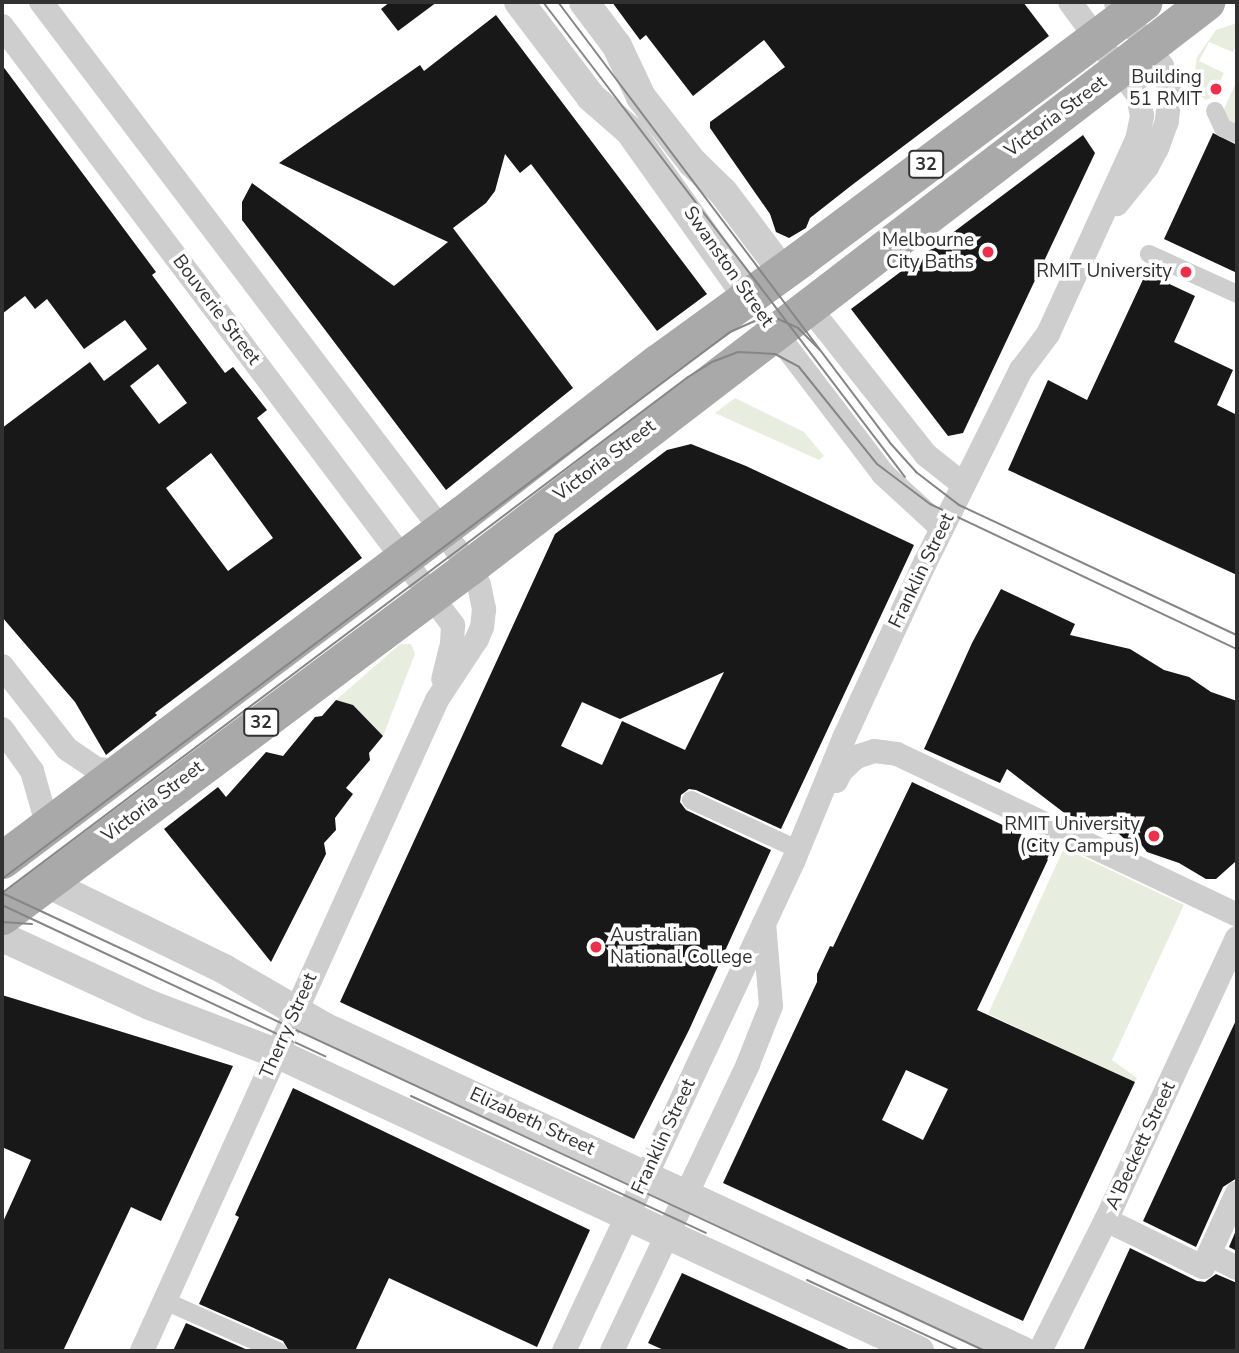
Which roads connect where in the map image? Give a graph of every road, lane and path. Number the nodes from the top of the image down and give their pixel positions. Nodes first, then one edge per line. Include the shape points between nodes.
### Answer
1 (41, 2) edge
2 (519, 2) edge
3 (584, 2) edge
4 (1070, 2) edge
5 (1206, 2) edge
6 (1128, 6) edge
7 (2, 26) edge
8 (1097, 37) junction
9 (1134, 57) junction
10 (1215, 111) dead end
11 (1237, 134) edge
12 (1096, 228) junction
13 (1149, 254) dead end
14 (783, 272) junction
15 (1237, 294) edge
16 (748, 297) junction
17 (808, 306) junction
18 (775, 332) junction
19 (964, 485) junction
20 (942, 528) junction
21 (442, 530) junction
22 (404, 558) junction
23 (469, 566) junction
24 (431, 594) junction
25 (2, 666) edge
26 (437, 701) junction
27 (2, 729) edge
28 (53, 733) junction
29 (874, 751) junction
30 (838, 754) junction
31 (22, 756) junction
32 (121, 771) junction
33 (691, 800) dead end
34 (815, 811) junction
35 (48, 827) junction
36 (797, 849) junction
37 (6, 857) edge
38 (47, 883) junction
39 (1237, 915) edge
40 (2, 916) edge
41 (764, 923) junction
42 (2, 937) edge
43 (1237, 938) edge
44 (295, 1011) junction
45 (276, 1052) junction
46 (646, 1175) junction
47 (1237, 1193) edge
48 (686, 1194) junction
49 (628, 1214) junction
50 (1106, 1220) junction
51 (667, 1234) junction
52 (1203, 1267) dead end
53 (1237, 1268) edge
54 (165, 1301) junction
55 (142, 1351) edge
56 (278, 1351) edge
57 (564, 1351) edge
58 (612, 1351) edge
59 (919, 1351) edge
60 (1022, 1351) edge
61 (1040, 1351) edge

1 - 21 street
2 - 16 street, Swanston Street via 591,97 630,131
3 - 14 street, Swanston Street via 617,46 641,97 692,162 723,191
4 - 8 street
5 - 9 main road, Victoria Street / 32
6 - 8 main road, Victoria Street / 32
6 - 9 street
7 - 22 street, Bouverie Street
8 - 9 street
8 - 14 main road, Victoria Street / 32
9 - 12 street, Franklin Street via 1140,128
9 - 12 street, Franklin Street via 1169,82 1167,121 1147,167
9 - 17 main road, Victoria Street / 32
10 - 11 street via 1223,128
12 - 19 street, Franklin Street via 1048,334 1021,370
13 - 15 street
14 - 16 main road, Victoria Street / 32
14 - 17 main road, Swanston Street
16 - 18 main road, Swanston Street
16 - 21 main road, Victoria Street / 32
17 - 18 main road, Victoria Street / 32
17 - 19 street, Swanston Street via 926,455
18 - 20 street, Swanston Street via 883,474
18 - 23 main road, Victoria Street / 32
19 - 20 street, Franklin Street
20 - 30 street, Franklin Street
21 - 22 main road, Victoria Street / 32
21 - 23 street
22 - 24 street, Bouverie Street
22 - 32 main road, Victoria Street / 32
23 - 24 main road, Victoria Street / 32
23 - 26 street, Therry Street via 479,585 482,627
24 - 26 street, Therry Street via 454,628
24 - 38 main road, Victoria Street / 32
25 - 28 street
26 - 44 street, Therry Street
27 - 31 street
28 - 31 street
28 - 32 street via 92,767
29 - 30 street via 859,748
29 - 34 street via 846,764
29 - 39 street via 897,754
30 - 34 street, Franklin Street
31 - 35 street via 39,786
32 - 35 main road, Victoria Street / 32
33 - 36 street
34 - 36 street, Franklin Street
35 - 37 main road, Victoria Street / 32
36 - 41 street, Franklin Street
37 - 38 main road, Elizabeth Street
38 - 40 main road, Victoria Street / 32
38 - 44 street, Elizabeth Street via 224,969
41 - 46 street, Franklin Street
41 - 48 street, Franklin Street via 771,1006
42 - 45 street via 150,1005
43 - 50 street, A'Beckett Street
44 - 45 street, Therry Street
44 - 46 street, Elizabeth Street
45 - 49 street
45 - 54 street, Therry Street
46 - 48 street, Elizabeth Street
46 - 49 street, Franklin Street
47 - 53 street via 1209,1255
48 - 51 street, Franklin Street
48 - 60 street, Elizabeth Street
49 - 51 street
49 - 57 street, Franklin Street
50 - 52 street
50 - 61 street, A'Beckett Street
51 - 58 street, Franklin Street
51 - 59 street
54 - 55 street, Therry Street
54 - 56 street

